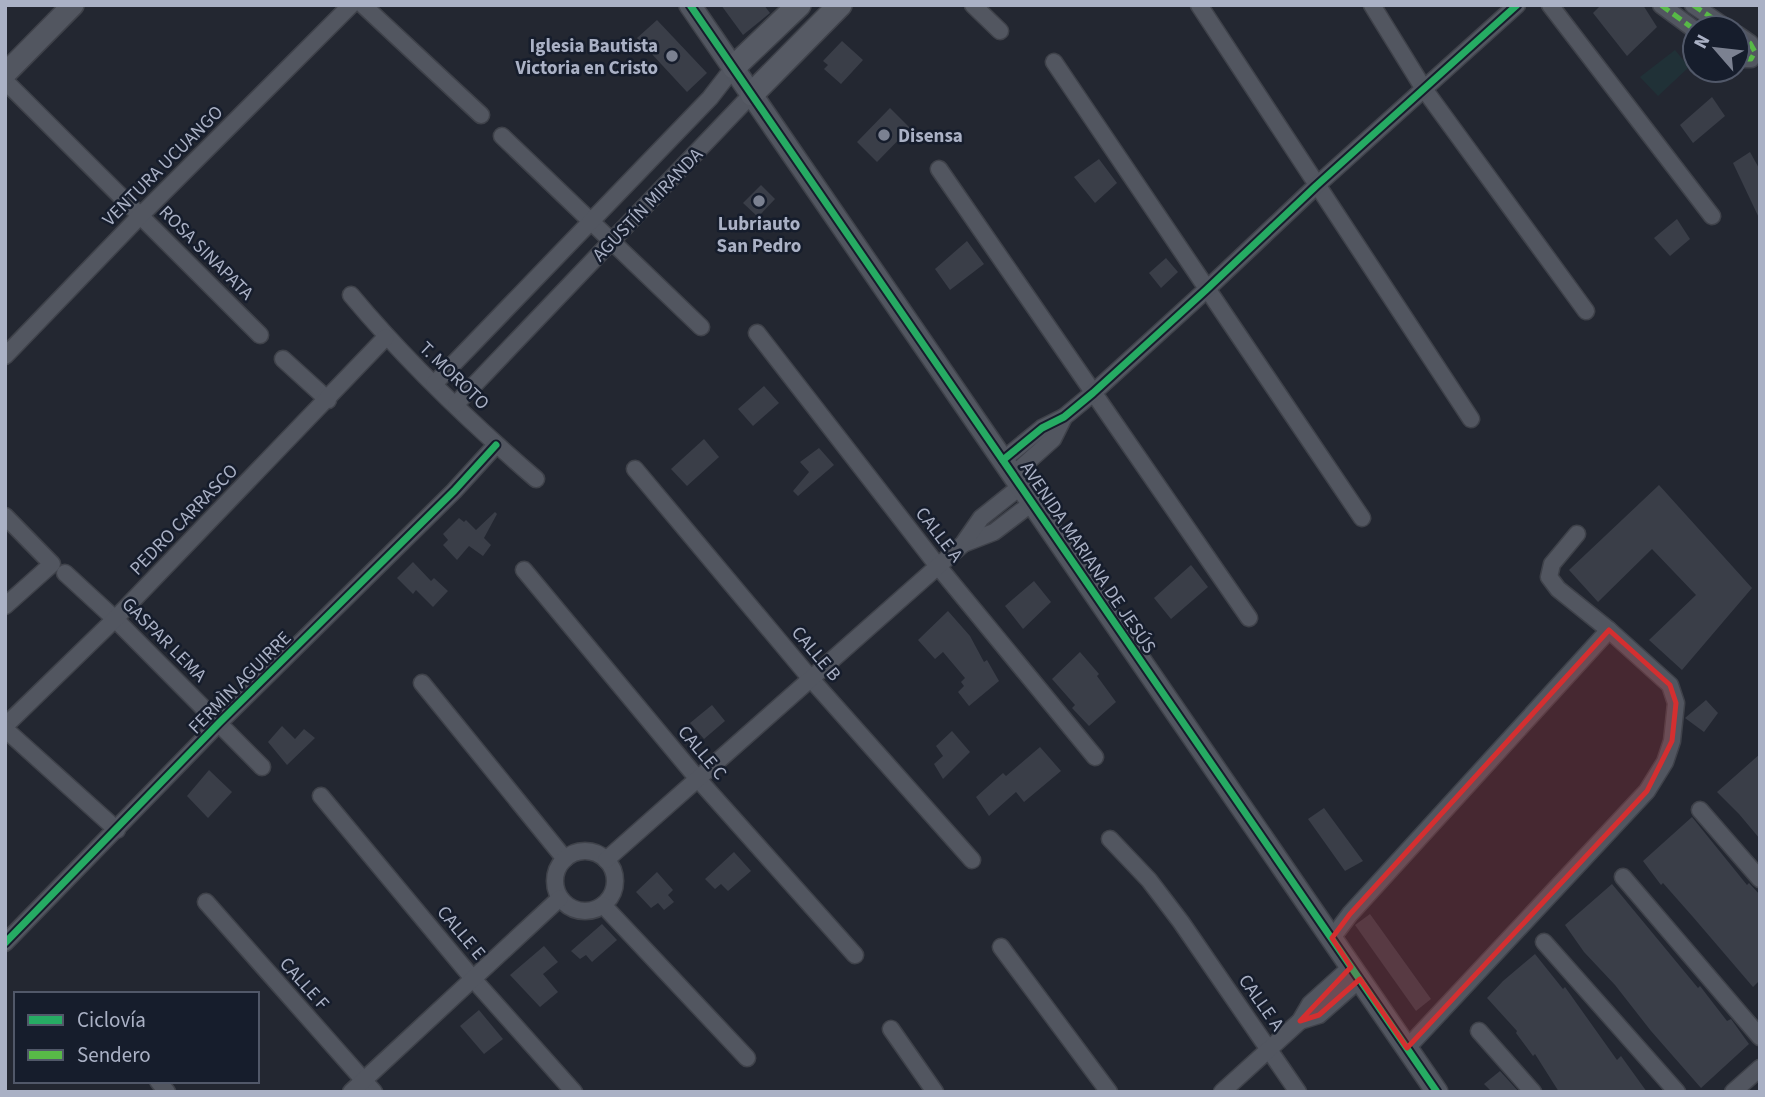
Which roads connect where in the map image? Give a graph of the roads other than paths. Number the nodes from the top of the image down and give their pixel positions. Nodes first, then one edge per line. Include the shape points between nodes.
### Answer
1 (73, 5) edge
2 (351, 5) edge
3 (363, 5) edge
4 (690, 5) edge
5 (799, 5) edge
6 (841, 5) edge
7 (973, 5) edge
8 (1199, 5) edge
9 (1372, 5) edge
10 (1517, 5) edge
11 (1550, 5) edge
12 (1661, 5) edge
13 (1681, 20) edge
14 (1000, 31) dead end
15 (1054, 62) dead end
16 (734, 67) junction
17 (5, 74) edge
18 (5, 81) edge
19 (1424, 89) junction
20 (752, 94) junction
21 (481, 115) dead end
22 (502, 136) dead end
23 (939, 169) dead end
24 (1316, 186) junction
25 (140, 216) junction
26 (1712, 216) dead end
27 (590, 221) junction
28 (610, 242) junction
29 (1206, 290) junction
30 (351, 295) dead end
31 (1586, 311) dead end
32 (701, 327) dead end
33 (757, 333) dead end
34 (260, 335) dead end
35 (386, 337) junction
36 (5, 356) edge
37 (283, 359) dead end
38 (434, 384) junction
39 (1093, 393) junction
40 (327, 400) junction
41 (456, 404) junction
42 (1471, 419) dead end
43 (496, 445) junction
44 (635, 468) dead end
45 (536, 480) dead end
46 (1017, 481) junction
47 (5, 516) edge
48 (1362, 518) dead end
49 (1577, 534) dead end
50 (937, 565) junction
51 (524, 570) dead end
52 (65, 573) dead end
53 (5, 606) edge
54 (1249, 618) dead end
55 (115, 620) junction
56 (1609, 630) junction
57 (811, 679) junction
58 (422, 683) dead end
59 (219, 723) junction
60 (5, 727) edge
61 (1096, 757) dead end
62 (262, 767) dead end
63 (697, 778) junction
64 (321, 796) dead end
65 (1700, 810) dead end
66 (117, 830) junction
67 (1110, 839) dead end
68 (565, 859) junction
69 (606, 860) junction
70 (972, 860) dead end
71 (1623, 877) dead end
72 (1760, 879) edge
73 (560, 898) junction
74 (206, 902) dead end
75 (603, 905) junction
76 (1332, 938) junction
77 (1545, 942) dead end
78 (5, 943) edge
79 (1001, 947) dead end
80 (855, 955) dead end
81 (1356, 973) junction
82 (474, 980) junction
83 (891, 1029) dead end
84 (1479, 1031) dead end
85 (1760, 1037) edge
86 (1407, 1048) junction
87 (1269, 1049) junction
88 (747, 1058) dead end
89 (1760, 1068) edge
90 (369, 1086) edge
91 (351, 1092) edge
92 (574, 1092) edge
93 (935, 1092) edge
94 (1109, 1092) edge
95 (1222, 1092) edge
96 (1298, 1092) edge
97 (1437, 1092) edge
98 (1532, 1092) edge
99 (1677, 1092) edge
100 (1733, 1092) edge

1 - 17 street
2 - 25 street, VENTURA UCUANGO
3 - 21 street
4 - 16 street, AVENIDA MARIANA DE JESÚS
5 - 16 main road, AGUSTÍN MIRANDA
6 - 20 main road, AGUSTÍN MIRANDA
7 - 14 street
8 - 24 street
9 - 19 street
10 - 19 street
11 - 26 street
12 - 13 street
15 - 29 street
16 - 20 street, AVENIDA MARIANA DE JESÚS
16 - 27 street, AGUSTÍN MIRANDA
18 - 25 street, ROSA SINAPATA
19 - 24 street
19 - 31 street
20 - 28 street, AGUSTÍN MIRANDA
20 - 46 street, AVENIDA MARIANA DE JESÚS
22 - 27 street
23 - 39 street
24 - 29 street
24 - 42 street
25 - 34 street, ROSA SINAPATA
25 - 36 street, VENTURA UCUANGO
27 - 28 street
27 - 38 street, AGUSTÍN MIRANDA
28 - 32 street
28 - 41 street, AGUSTÍN MIRANDA
29 - 39 street
29 - 48 street
30 - 35 street, T. MOROTO
33 - 50 street, CALLE A
35 - 38 street, T. MOROTO
35 - 40 street, PEDRO CARRASCO
37 - 40 street
38 - 41 street, T. MOROTO
39 - 46 street via 1047,433
39 - 54 street
40 - 55 street, PEDRO CARRASCO
41 - 43 street, T. MOROTO
43 - 45 street, T. MOROTO
43 - 59 street, FERMÌN AGUIRRE
44 - 57 street, CALLE B
46 - 50 street via 963,544
46 - 76 street, AVENIDA MARIANA DE JESÚS
47 - 53 street via 52,561
49 - 56 street via 1552,564 1549,577
50 - 57 street
50 - 61 street, CALLE A
51 - 63 street, CALLE C
52 - 55 street, GASPAR LEMA
55 - 59 street, GASPAR LEMA
55 - 60 street, PEDRO CARRASCO
56 - 76 street
56 - 86 street via 1670,685 1676,703 1665,762 1647,791
57 - 63 street
57 - 70 street, CALLE B
58 - 68 street
59 - 62 street, GASPAR LEMA
59 - 66 street, FERMÌN AGUIRRE
60 - 66 street
63 - 69 street
63 - 80 street, CALLE C
64 - 82 street, CALLE E
65 - 72 street
66 - 78 street, FERMÌN AGUIRRE
67 - 87 street, CALLE A via 1149,880
68 - 69 street via 590,852
68 - 73 street via 555,882
69 - 75 street via 615,883
71 - 85 street
73 - 75 street via 585,911
73 - 82 street
74 - 90 street, CALLE F
75 - 88 street
76 - 81 street, AVENIDA MARIANA DE JESÚS
77 - 99 street
79 - 94 street
81 - 86 street, AVENIDA MARIANA DE JESÚS
81 - 87 street via 1310,1004 1300,1021
82 - 90 street
82 - 92 street, CALLE E
83 - 93 street
84 - 98 street
86 - 97 street, AVENIDA MARIANA DE JESÚS
87 - 95 street
87 - 96 street, CALLE A
89 - 100 street
90 - 91 street

